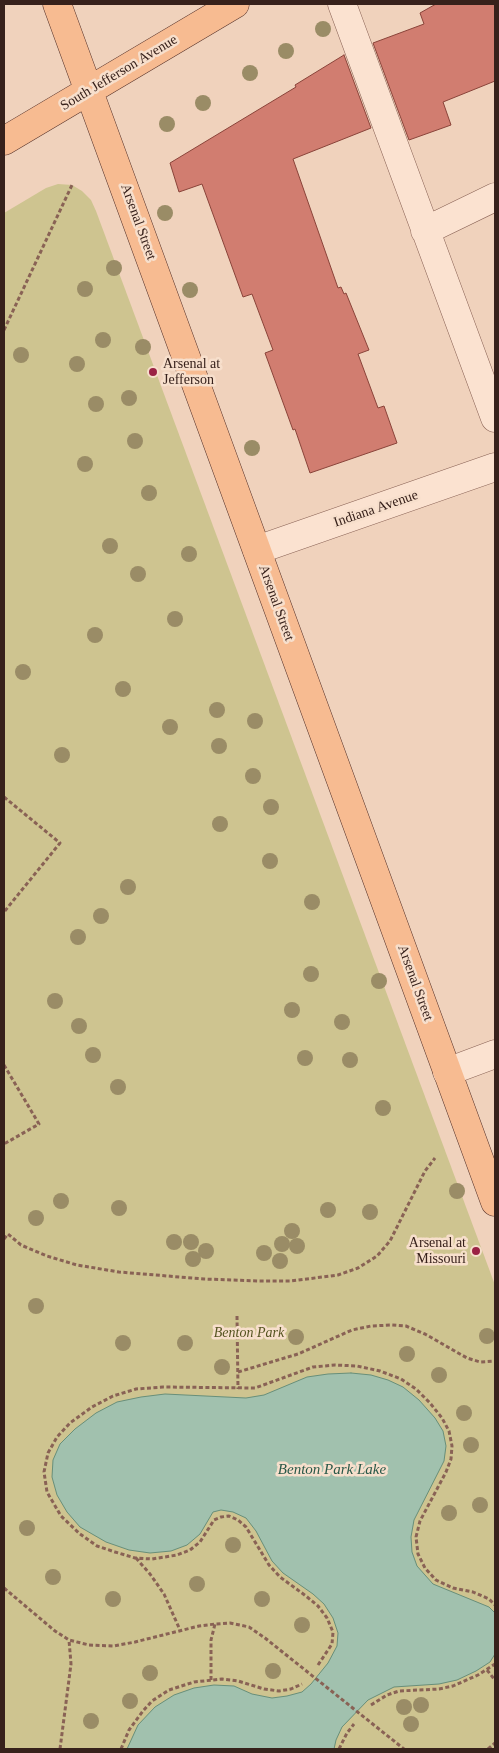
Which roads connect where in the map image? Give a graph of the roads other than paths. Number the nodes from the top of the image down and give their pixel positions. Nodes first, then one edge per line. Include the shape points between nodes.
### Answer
1 (57, 4) edge
2 (235, 4) edge
3 (342, 4) edge
4 (90, 90) junction
5 (4, 141) edge
6 (495, 197) edge
7 (425, 231) junction
8 (495, 418) edge
9 (495, 467) edge
10 (257, 550) junction
11 (495, 1054) edge
12 (447, 1072) junction
13 (495, 1202) edge

1 - 4 main road, Arsenal Street
2 - 4 main road, South Jefferson Avenue
3 - 7 street
4 - 5 main road, South Jefferson Avenue
4 - 10 main road, Arsenal Street
6 - 7 street
7 - 8 street
9 - 10 street, Indiana Avenue
10 - 12 main road, Arsenal Street
11 - 12 street
12 - 13 main road, Arsenal Street

